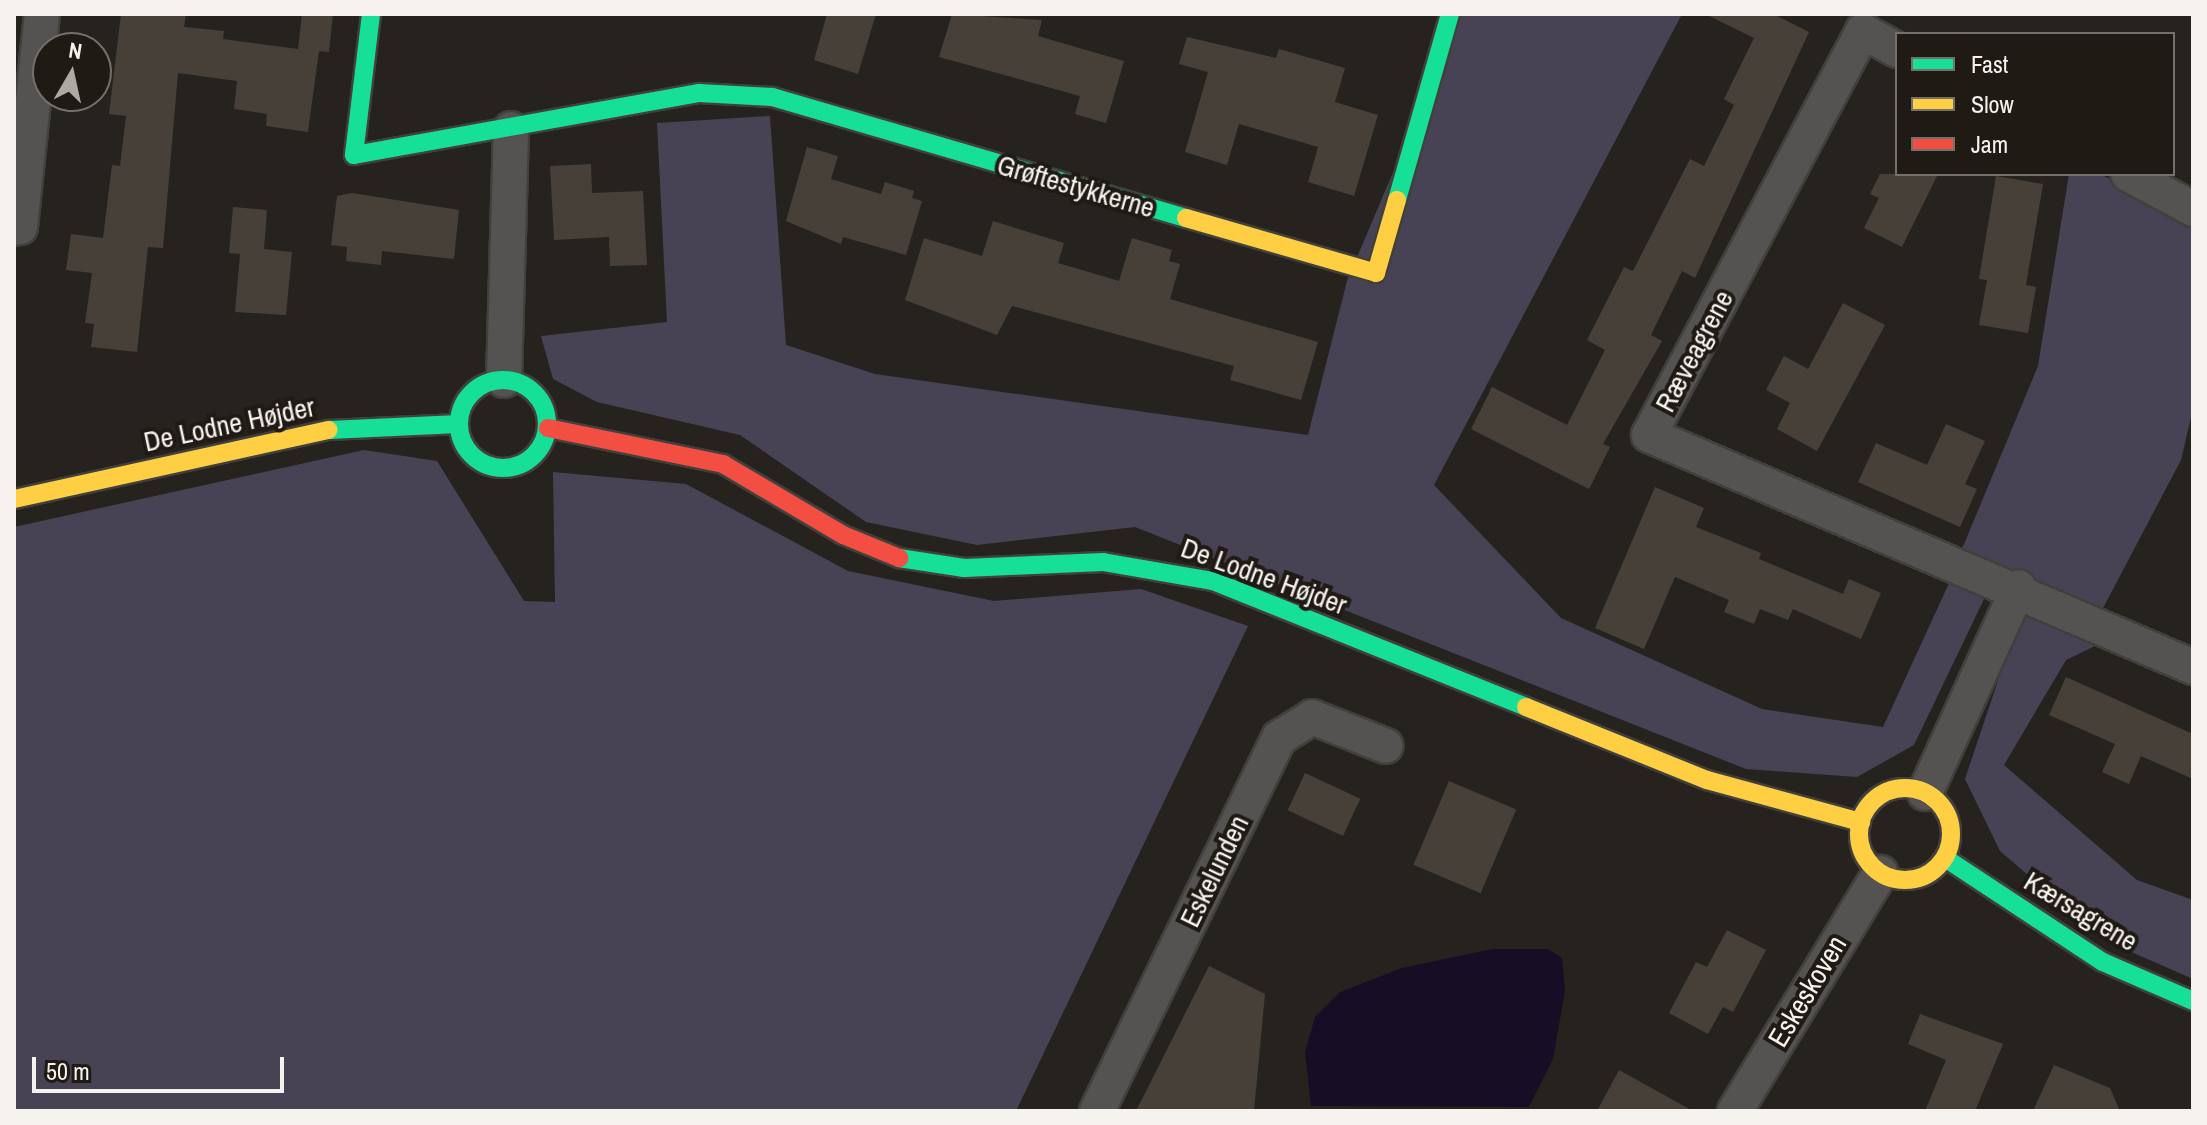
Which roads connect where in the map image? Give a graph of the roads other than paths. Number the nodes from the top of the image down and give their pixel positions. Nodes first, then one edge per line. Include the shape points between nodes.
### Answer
1 (42, 14) edge
2 (371, 14) edge
3 (1450, 14) edge
4 (1895, 49) edge
5 (511, 129) junction
6 (2132, 176) edge
7 (2193, 209) edge
8 (14, 228) edge
9 (504, 380) junction
10 (459, 424) junction
11 (548, 428) junction
12 (14, 499) edge
13 (2019, 587) junction
14 (2193, 667) edge
15 (1386, 746) dead end
16 (1925, 793) junction
17 (1861, 822) junction
18 (1945, 858) junction
19 (1880, 873) junction
20 (2193, 1001) edge
21 (1097, 1111) edge
22 (1735, 1111) edge

1 - 8 street via 20,227
2 - 5 street, Grøftestykkerne via 354,155
3 - 5 street, Grøftestykkerne via 1376,273 772,97 699,93
4 - 13 street, Ræveagrene via 1863,31 1649,435
5 - 9 street
6 - 7 street
9 - 10 street via 467,398
9 - 11 street via 531,389
10 - 11 street via 474,458 498,468 536,455
10 - 12 street, De Lodne Højder via 336,429
11 - 17 street, De Lodne Højder via 662,446 723,464 843,535 902,559 964,568 1103,562 1213,581 1707,780
13 - 14 street, Ræveagrene
13 - 16 street
15 - 21 street, Eskelunden via 1312,717 1279,738
16 - 17 street via 1880,796
16 - 18 street via 1947,814
17 - 19 street via 1862,850
18 - 19 street via 1909,880
18 - 20 street, Kærsagrene via 2103,962
19 - 22 street, Eskeskoven

